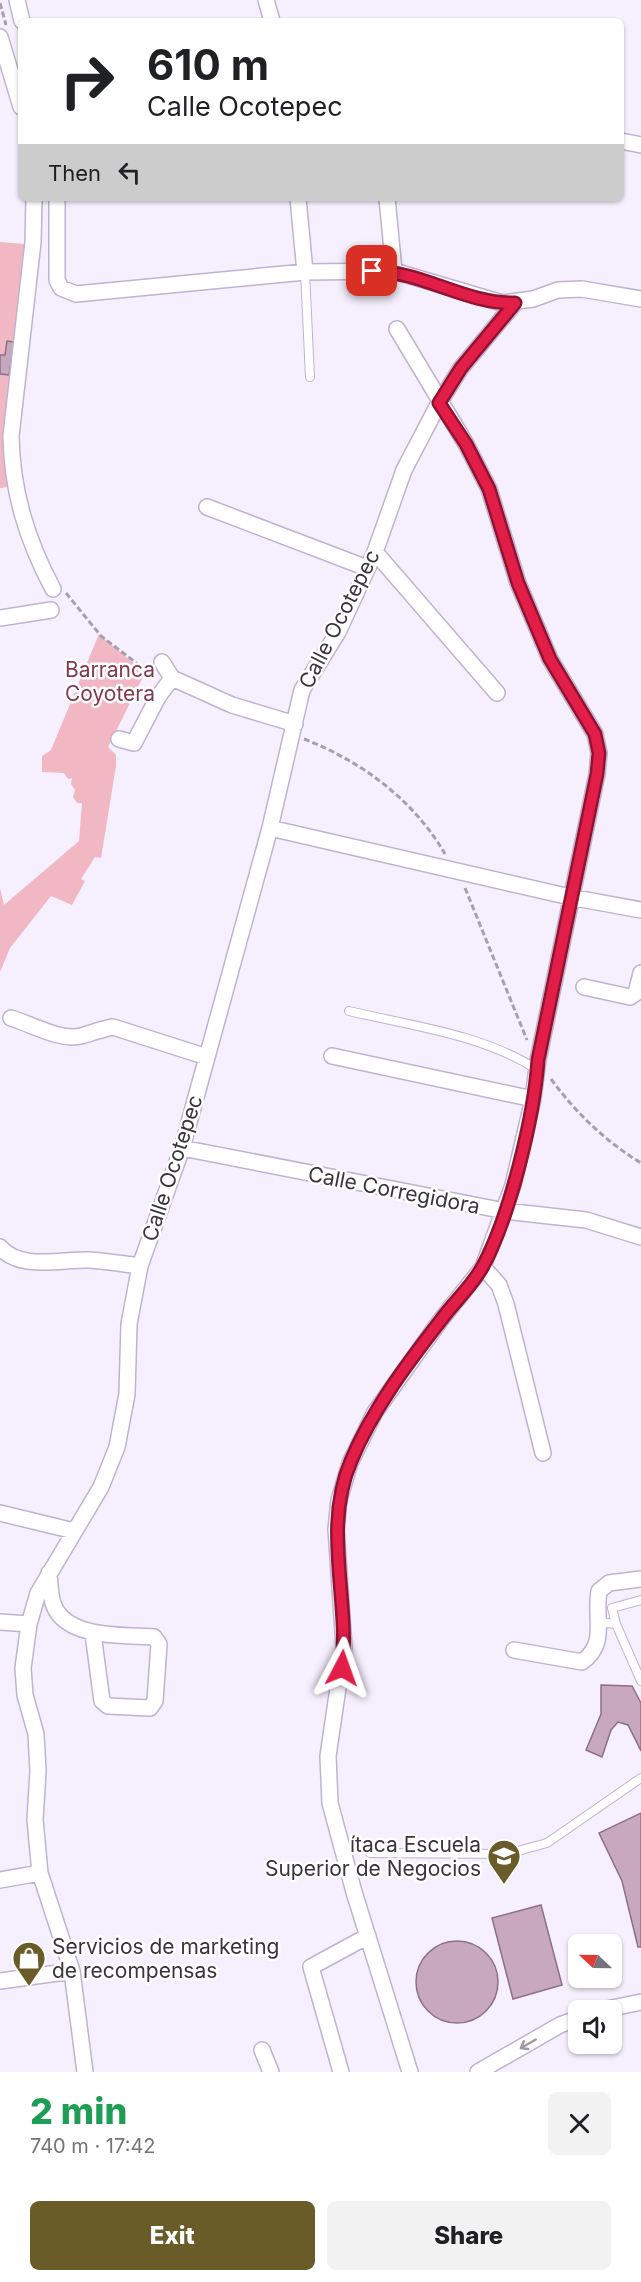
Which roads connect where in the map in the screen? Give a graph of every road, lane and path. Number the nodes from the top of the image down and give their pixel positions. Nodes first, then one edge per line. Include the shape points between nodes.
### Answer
1 (17, 0) edge
2 (266, 0) edge
3 (21, 18) edge
4 (271, 18) edge
5 (0, 37) edge
6 (18, 97) edge
7 (624, 142) edge
8 (641, 145) edge
9 (34, 201) edge
10 (57, 201) edge
11 (298, 201) edge
12 (387, 201) edge
13 (394, 271) junction
14 (305, 272) junction
15 (641, 299) edge
16 (515, 303) junction
17 (396, 328) dead end
18 (310, 377) dead end
19 (439, 403) junction
20 (207, 507) dead end
21 (375, 552) junction
22 (367, 568) junction
23 (59, 590) joint
24 (51, 610) dead end
25 (0, 618) edge
26 (158, 669) joint
27 (172, 678) junction
28 (497, 693) dead end
29 (299, 731) junction
30 (118, 739) dead end
31 (270, 828) junction
32 (450, 862) dead end
33 (461, 880) dead end
34 (570, 897) junction
35 (641, 910) edge
36 (641, 973) edge
37 (584, 987) dead end
38 (349, 1011) dead end
39 (11, 1017) dead end
40 (528, 1042) dead end
41 (332, 1056) dead end
42 (207, 1057) junction
43 (542, 1071) junction
44 (533, 1099) junction
45 (182, 1148) junction
46 (641, 1163) edge
47 (505, 1211) junction
48 (641, 1237) edge
49 (0, 1247) edge
50 (140, 1266) junction
51 (483, 1267) junction
52 (543, 1453) dead end
53 (0, 1513) edge
54 (74, 1531) junction
55 (49, 1573) junction
56 (641, 1579) edge
57 (641, 1600) edge
58 (0, 1622) edge
59 (598, 1622) junction
60 (29, 1624) junction
61 (616, 1624) junction
62 (93, 1634) junction
63 (514, 1650) dead end
64 (641, 1681) edge
65 (641, 1778) edge
66 (370, 1853) dead end
67 (40, 1873) junction
68 (0, 1880) edge
69 (368, 1936) junction
70 (72, 1971) junction
71 (0, 1982) edge
72 (641, 2002) edge
73 (622, 2006) edge
74 (568, 2022) edge
75 (262, 2050) dead end
76 (85, 2072) edge
77 (271, 2072) edge
78 (341, 2072) edge
79 (410, 2072) edge
80 (478, 2072) edge

1 - 3 street
2 - 4 street
5 - 6 street
7 - 8 street
9 - 23 street via 33,242 12,427 12,468 26,530
10 - 14 street via 57,280 61,288 76,294
11 - 14 street
12 - 13 street
13 - 14 street
13 - 16 street via 489,301
14 - 18 lane
15 - 16 street via 582,289 558,290
16 - 19 street, Calle Ocotepec via 461,368
17 - 19 street
19 - 21 street, Calle Ocotepec via 404,470
19 - 34 street via 489,489 518,583 550,659 595,734 599,753 597,774
20 - 22 street
21 - 22 street, Calle Ocotepec
21 - 28 street
22 - 29 street, Calle Ocotepec via 338,632 302,690
23 - 26 path via 101,636
24 - 25 street
26 - 27 street
27 - 29 street
27 - 30 street via 134,743
29 - 31 street, Calle Ocotepec
29 - 32 path via 381,781 417,816
31 - 34 street
31 - 42 street, Calle Ocotepec
33 - 40 path
34 - 35 street
34 - 43 street
36 - 37 street via 636,993 630,997
38 - 43 lane via 479,1042 512,1053
39 - 42 street via 64,1036 113,1028
41 - 44 street
42 - 45 street, Calle Ocotepec
43 - 44 street
43 - 46 path via 604,1138
44 - 47 street
45 - 47 street, Calle Corregidora
45 - 50 street, Calle Ocotepec
47 - 48 street, Calle Corregidora via 586,1220
47 - 51 street
49 - 50 street via 12,1256 33,1261 88,1260
50 - 54 street, Calle Ocotepec via 129,1324 127,1394 117,1447 101,1487
51 - 52 street via 499,1285 506,1304
51 - 69 street via 375,1412 350,1463 339,1500 336,1529 344,1647 328,1756 330,1803
53 - 54 street
54 - 55 street, Calle Ocotepec
55 - 60 street, Calle Ocotepec
55 - 62 street via 53,1605 62,1617
56 - 59 street via 609,1583 599,1591
57 - 61 lane via 612,1608
58 - 60 street
59 - 61 lane
59 - 63 street via 599,1642 582,1662
60 - 67 street, Calle Ocotepec via 23,1668 25,1695 36,1734 34,1820
61 - 64 lane
62 - 62 street via 157,1640 155,1701 150,1708 108,1706 102,1701
65 - 66 lane via 546,1843 507,1854
67 - 68 street
67 - 70 street, Calle Ocotepec
69 - 78 street via 311,1967
69 - 79 street
70 - 71 street
70 - 76 street, Calle Ocotepec
72 - 73 street
74 -> 80 street
75 - 77 street

